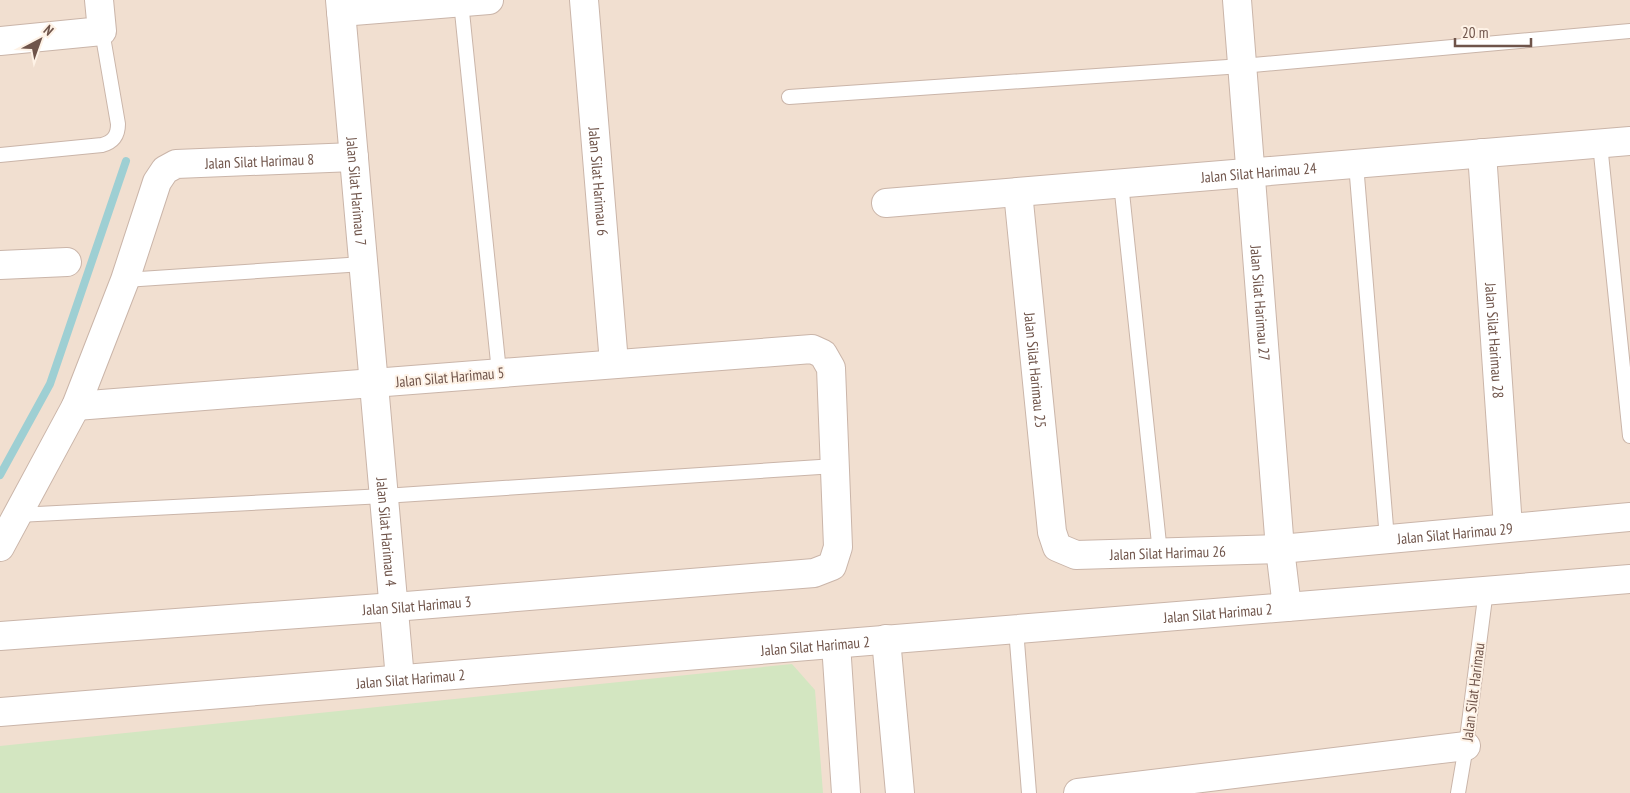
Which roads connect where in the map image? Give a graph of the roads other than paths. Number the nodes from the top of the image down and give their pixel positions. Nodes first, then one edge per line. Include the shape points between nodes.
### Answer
1 (100, 0) edge
2 (489, 0) edge
3 (584, 0) edge
4 (1237, 0) edge
5 (461, 2) junction
6 (341, 6) edge
7 (102, 31) junction
8 (1630, 31) edge
9 (0, 41) edge
10 (1242, 66) junction
11 (790, 97) dead end
12 (1630, 141) edge
13 (1600, 144) junction
14 (1482, 154) junction
15 (0, 155) edge
16 (354, 157) junction
17 (1356, 164) junction
18 (1251, 172) junction
19 (1121, 183) junction
20 (1018, 192) junction
21 (886, 203) dead end
22 (67, 262) dead end
23 (364, 264) junction
24 (0, 265) edge
25 (124, 280) junction
26 (614, 363) junction
27 (499, 372) junction
28 (374, 384) junction
29 (76, 406) junction
30 (1630, 436) edge
31 (835, 466) junction
32 (384, 496) junction
33 (18, 515) junction
34 (1630, 516) edge
35 (1508, 527) junction
36 (1387, 539) junction
37 (0, 547) edge
38 (1057, 547) joint
39 (1280, 549) junction
40 (1160, 553) junction
41 (1630, 579) edge
42 (1486, 590) junction
43 (394, 607) junction
44 (1286, 607) junction
45 (1016, 629) junction
46 (0, 636) edge
47 (886, 639) junction
48 (836, 644) junction
49 (400, 679) junction
50 (0, 712) edge
51 (1466, 746) junction
52 (846, 793) edge
53 (900, 793) edge
54 (1029, 793) edge
55 (1078, 793) edge
56 (1458, 793) edge

1 - 7 street
2 - 5 street
3 - 26 street, Jalan Silat Harimau 6
4 - 10 street, Jalan Silat Harimau 27
5 - 6 street
5 - 27 lane
6 - 16 street, Jalan Silat Harimau 7
7 - 9 street
7 - 15 lane via 118,124 115,138 102,145
8 - 10 lane
10 - 11 lane
10 - 18 street, Jalan Silat Harimau 27
12 - 13 street, Jalan Silat Harimau 24
13 - 14 street, Jalan Silat Harimau 24
13 - 30 lane
14 - 17 street, Jalan Silat Harimau 24
14 - 35 street, Jalan Silat Harimau 28
16 - 23 street, Jalan Silat Harimau 7
16 - 25 street, Jalan Silat Harimau 8 via 176,164 166,170 157,182
17 - 18 street, Jalan Silat Harimau 24
17 - 36 lane
18 - 19 street, Jalan Silat Harimau 24
18 - 39 street, Jalan Silat Harimau 27
19 - 20 street, Jalan Silat Harimau 24
19 - 40 lane
20 - 21 street, Jalan Silat Harimau 24
20 - 38 street, Jalan Silat Harimau 25 via 1052,532
22 - 24 street
23 - 25 lane
23 - 28 street, Jalan Silat Harimau 7
25 - 29 street
26 - 27 street, Jalan Silat Harimau 5
26 - 31 street, Jalan Silat Harimau 5 via 812,350 823,354 831,368
27 - 28 street, Jalan Silat Harimau 5
28 - 29 street, Jalan Silat Harimau 5
28 - 32 street, Jalan Silat Harimau 4
29 - 33 street
31 - 32 lane
31 - 43 street, Jalan Silat Harimau 3 via 838,547 832,566 814,573
32 - 33 lane
32 - 43 street, Jalan Silat Harimau 4
33 - 37 street
34 - 35 street, Jalan Silat Harimau 29
35 - 36 street, Jalan Silat Harimau 29
36 - 39 street, Jalan Silat Harimau 29
38 - 40 street, Jalan Silat Harimau 26 via 1076,555
39 - 40 street, Jalan Silat Harimau 26
39 - 44 street, Jalan Silat Harimau 27
41 - 42 street, Jalan Silat Harimau 2
42 - 44 street, Jalan Silat Harimau 2
42 - 51 lane, Jalan Silat Harimau
43 - 46 street, Jalan Silat Harimau 3
43 - 49 street, Jalan Silat Harimau 4
44 - 45 street, Jalan Silat Harimau 2
45 - 47 street, Jalan Silat Harimau 2
45 - 54 lane
47 - 48 street, Jalan Silat Harimau 2
47 - 53 street
48 - 49 street, Jalan Silat Harimau 2
48 - 52 street
49 - 50 street, Jalan Silat Harimau 2
51 - 55 street
51 - 56 lane, Jalan Silat Harimau

